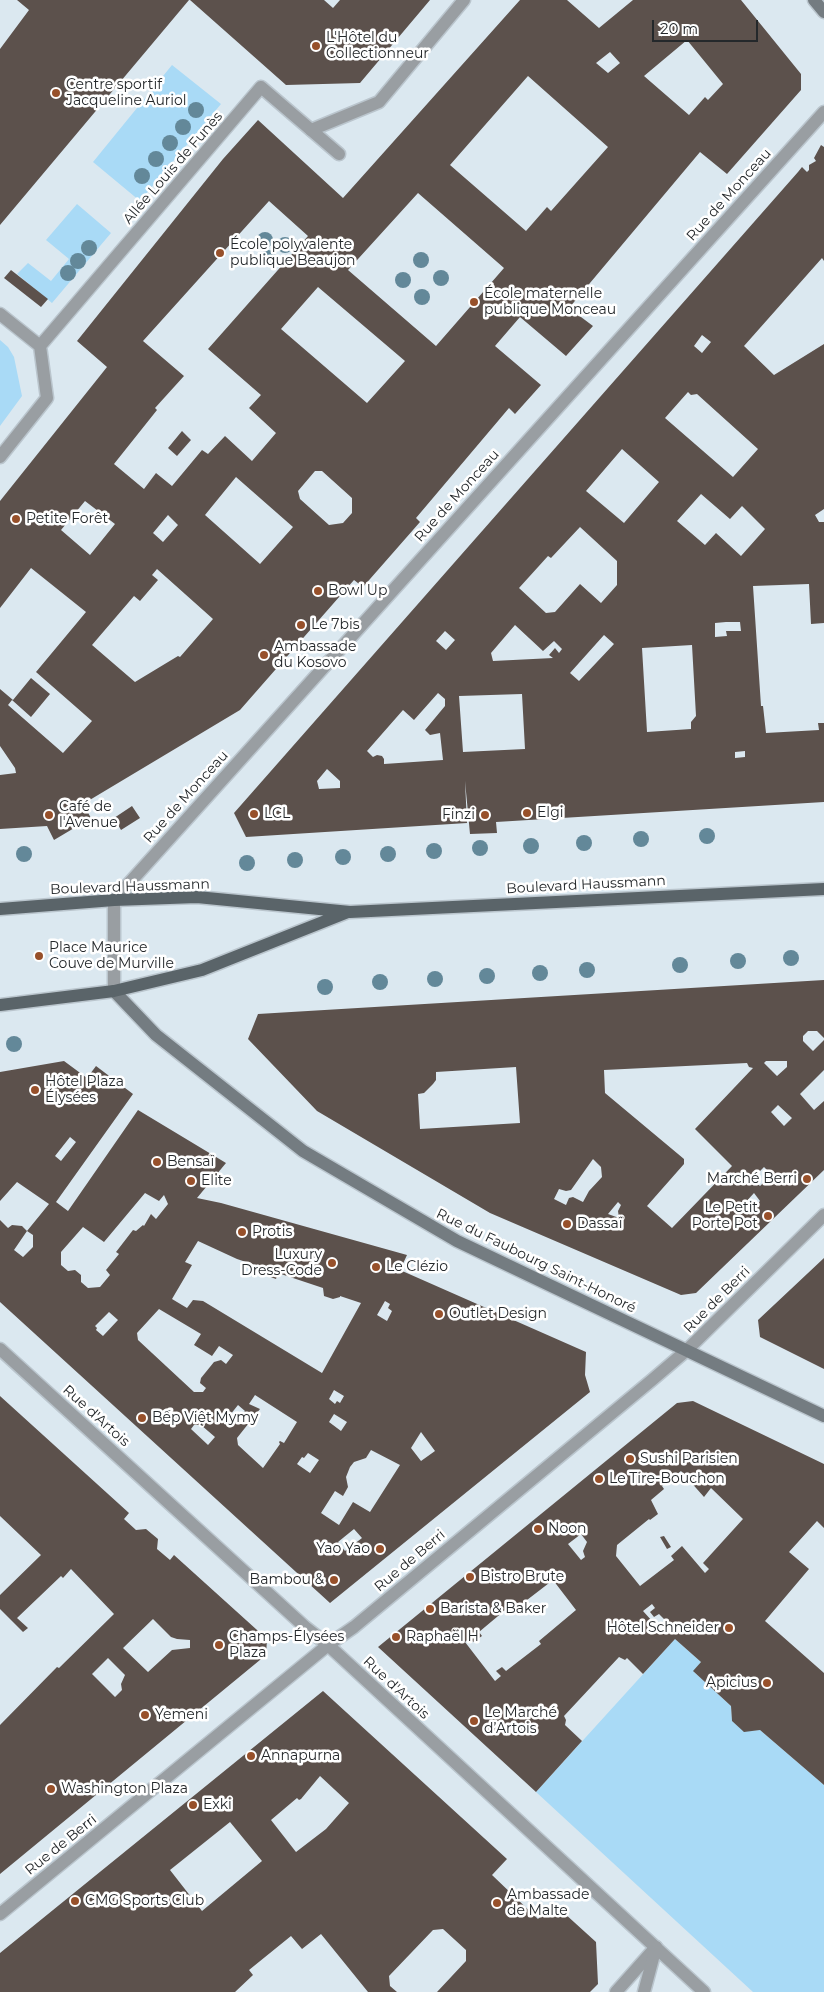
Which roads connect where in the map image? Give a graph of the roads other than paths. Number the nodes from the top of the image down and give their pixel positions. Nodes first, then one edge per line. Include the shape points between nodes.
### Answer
1 (464, 0) edge
2 (824, 112) edge
3 (311, 130) junction
4 (339, 154) dead end
5 (0, 314) edge
6 (40, 346) junction
7 (0, 457) edge
8 (824, 889) edge
9 (114, 900) junction
10 (0, 909) edge
11 (350, 912) junction
12 (114, 991) junction
13 (0, 1004) edge
14 (824, 1215) edge
15 (0, 1349) edge
16 (687, 1350) junction
17 (824, 1416) edge
18 (328, 1645) junction
19 (0, 1914) edge
20 (656, 1947) junction
21 (616, 1992) edge
22 (644, 1992) edge
23 (704, 1992) edge

1 - 3 street via 379,102
2 - 9 street, Rue de Monceau
3 - 4 street, Allée Louis de Funès
3 - 6 street, Allée Louis de Funès via 261,87
5 - 6 street
6 - 7 street via 47,398
8 - 11 main road, Boulevard Haussmann
9 - 10 main road, Boulevard Haussmann
9 - 11 main road, Boulevard Haussmann via 214,898
9 - 12 street
11 - 12 main road, Boulevard Haussmann via 202,970
12 - 13 main road, Boulevard Haussmann
12 - 16 street, Rue du Faubourg Saint-Honoré via 156,1035 303,1151 457,1241
14 - 16 street, Rue de Berri
15 - 18 street, Rue d'Artois
16 - 17 street, Rue du Faubourg Saint-Honoré
16 - 18 street, Rue de Berri
18 - 19 street, Rue de Berri
18 - 20 street, Rue d'Artois
20 - 21 street
20 - 22 street
20 - 23 street, Rue d'Artois

